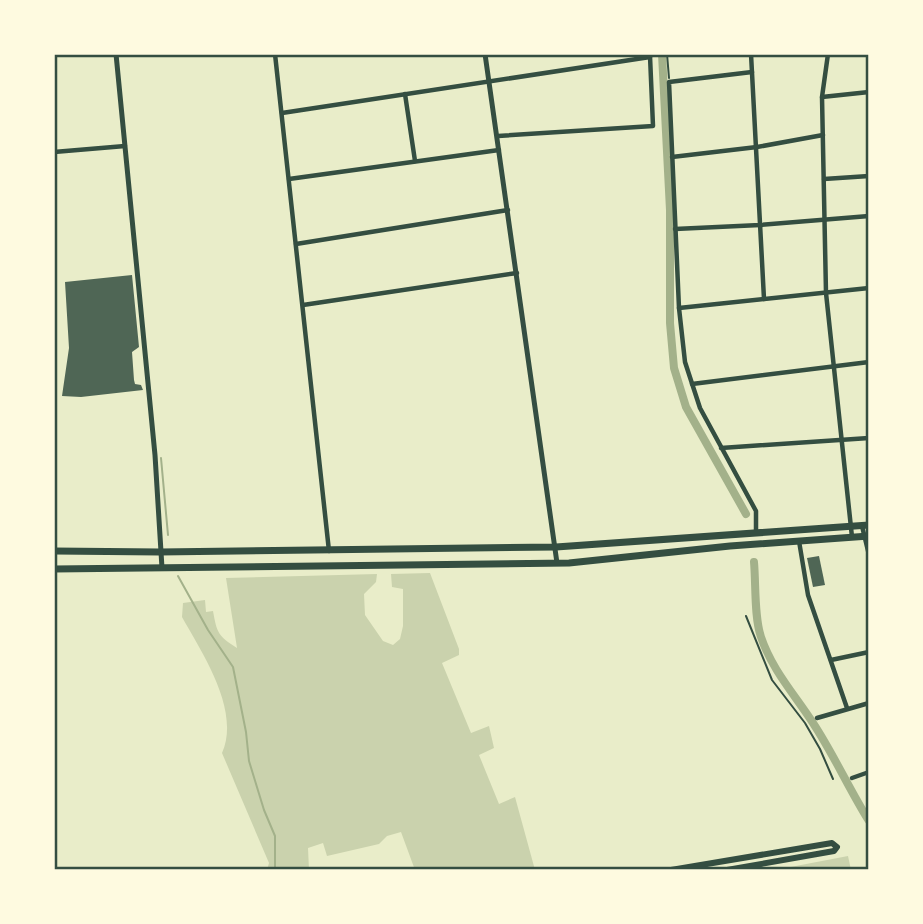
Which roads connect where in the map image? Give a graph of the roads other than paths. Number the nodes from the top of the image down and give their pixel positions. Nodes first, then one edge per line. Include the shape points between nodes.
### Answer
1 (116, 54) edge
2 (275, 54) edge
3 (485, 54) edge
4 (751, 54) edge
5 (828, 54) edge
6 (650, 56) edge
7 (752, 72) junction
8 (489, 80) junction
9 (869, 92) edge
10 (405, 94) junction
11 (822, 97) junction
12 (282, 113) junction
13 (822, 135) junction
14 (498, 136) junction
15 (125, 146) junction
16 (757, 147) junction
17 (499, 150) junction
18 (54, 152) edge
19 (672, 157) junction
20 (415, 161) junction
21 (869, 176) edge
22 (289, 179) junction
23 (824, 179) junction
24 (508, 210) junction
25 (869, 216) edge
26 (824, 220) junction
27 (760, 225) junction
28 (675, 229) junction
29 (296, 244) junction
30 (517, 273) junction
31 (869, 288) edge
32 (826, 293) junction
33 (764, 299) junction
34 (303, 305) junction
35 (678, 308) junction
36 (869, 362) edge
37 (834, 365) junction
38 (692, 384) junction
39 (869, 438) edge
40 (843, 439) junction
41 (721, 448) junction
42 (865, 525) edge
43 (852, 527) junction
44 (756, 534) junction
45 (866, 536) edge
46 (852, 537) junction
47 (799, 540) junction
48 (556, 547) junction
49 (435, 549) junction
50 (54, 551) edge
51 (329, 551) junction
52 (160, 552) junction
53 (869, 555) edge
54 (437, 563) junction
55 (557, 563) junction
56 (162, 568) junction
57 (54, 569) edge
58 (869, 652) edge
59 (831, 660) junction
60 (869, 703) edge
61 (847, 708) junction
62 (817, 718) dead end
63 (869, 772) edge
64 (852, 778) dead end
65 (671, 870) edge
66 (727, 870) edge

1 - 15 street
2 - 12 street
3 - 8 street
4 - 7 street
5 - 11 street
6 - 8 street
6 - 14 street via 654,123 649,128
7 - 16 street
7 - 19 street via 669,82
8 - 10 street
8 - 14 street
9 - 11 street
10 - 12 street
10 - 20 street
11 - 13 street
12 - 22 street
13 - 16 street
13 - 23 street
14 - 17 street
15 - 18 street
15 - 52 street
16 - 19 street
16 - 27 street
17 - 20 street
17 - 24 street
19 - 28 street
20 - 22 street
21 - 23 street
22 - 29 street
23 - 26 street
24 - 29 street
24 - 30 street
25 - 26 street
26 - 27 street
26 - 32 street
27 - 28 street
27 - 33 street
28 - 35 street
29 - 34 street
30 - 34 street
30 - 48 street
31 - 32 street
32 - 33 street
32 - 37 street
33 - 35 street
34 - 51 street
35 - 38 street
36 - 37 street
37 - 38 street
37 - 40 street
38 - 41 street
39 - 40 street
40 - 41 street
40 - 43 street
41 - 44 street via 756,511
42 - 43 highway
42 - 45 street
43 - 44 highway
43 - 46 street
44 - 48 highway
45 - 46 highway
45 - 53 street
46 - 47 highway
47 - 55 highway
47 - 59 street via 808,595
48 - 49 highway
48 - 55 street
49 - 51 highway
49 - 54 highway
50 - 52 highway
51 - 52 highway
52 - 56 street
54 - 55 highway
54 - 56 highway
56 - 57 highway
58 - 59 street
59 - 61 street
60 - 61 street
61 - 62 street
63 - 64 street
65 - 66 main road via 827,844 836,847 819,855

